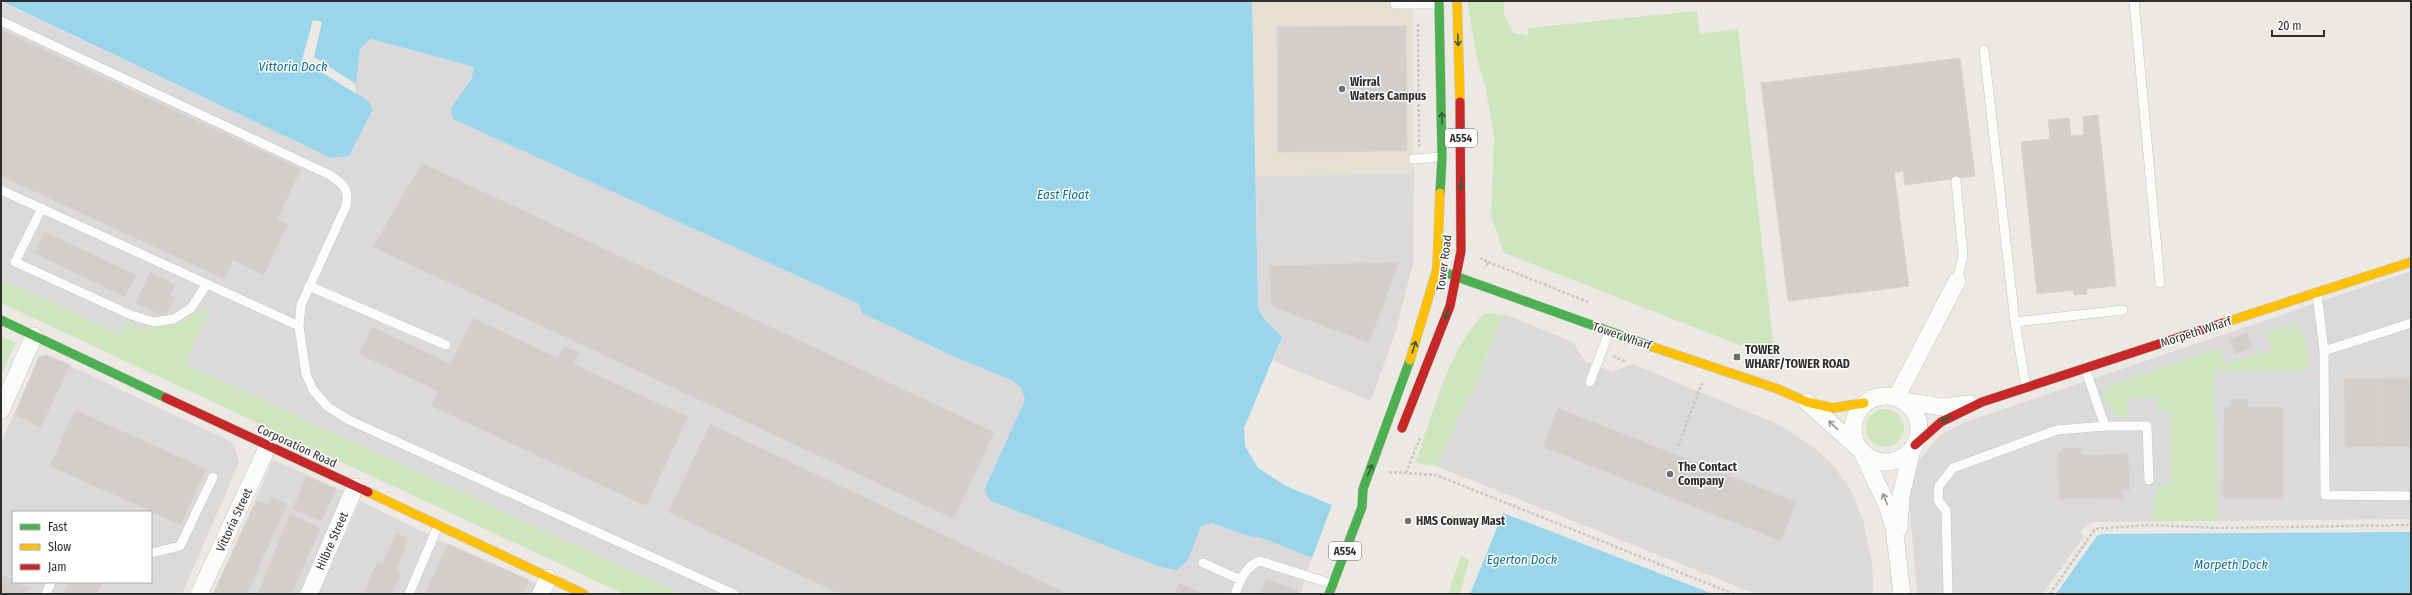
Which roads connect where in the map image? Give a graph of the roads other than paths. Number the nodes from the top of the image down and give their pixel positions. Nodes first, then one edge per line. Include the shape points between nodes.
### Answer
1 (2134, 1) edge
2 (1457, 2) edge
3 (1439, 3) edge
4 (1395, 4) dead end
5 (1, 21) edge
6 (1984, 50) dead end
7 (1442, 157) junction
8 (1462, 157) junction
9 (1413, 159) dead end
10 (1956, 181) dead end
11 (1, 190) edge
12 (42, 208) junction
13 (2411, 262) edge
14 (1437, 269) junction
15 (1457, 276) junction
16 (1957, 281) joint
17 (2160, 283) dead end
18 (207, 284) junction
19 (309, 286) junction
20 (2317, 294) junction
21 (2123, 310) dead end
22 (1, 320) edge
23 (2015, 322) junction
24 (2411, 323) edge
25 (298, 326) junction
26 (1609, 332) junction
27 (34, 336) junction
28 (446, 345) dead end
29 (2324, 351) junction
30 (2085, 368) junction
31 (1590, 382) dead end
32 (2026, 387) junction
33 (1899, 399) junction
34 (1807, 402) junction
35 (1982, 402) junction
36 (1864, 404) junction
37 (1, 410) edge
38 (2105, 426) junction
39 (1399, 437) dead end
40 (268, 446) junction
41 (1914, 447) junction
42 (1860, 450) junction
43 (213, 477) dead end
44 (2149, 480) dead end
45 (355, 487) junction
46 (2411, 496) edge
47 (1371, 500) dead end
48 (1362, 507) junction
49 (438, 526) junction
50 (1898, 550) junction
51 (152, 553) edge
52 (1203, 563) dead end
53 (548, 578) junction
54 (1241, 580) junction
55 (51, 583) edge
56 (1332, 584) junction
57 (46, 594) edge
58 (199, 594) edge
59 (309, 594) edge
60 (409, 594) edge
61 (541, 594) edge
62 (584, 594) edge
63 (734, 594) edge
64 (1236, 594) edge
65 (1329, 594) edge
66 (1902, 594) edge
67 (1948, 594) edge

1 - 17 lane
2 - 3 lane
2 -> 8 main road, Tower Road / A554
3 - 4 lane
7 -> 3 main road, Tower Road / A554
5 - 19 lane via 344,184 348,196 346,206
6 - 23 lane
7 - 8 lane
7 - 9 lane
7 - 14 main road, Tower Road / A554
8 -> 15 main road, Tower Road / A554
10 - 16 lane via 1963,256
11 - 12 lane
12 - 18 lane
12 - 18 lane via 15,262 131,315 154,322 174,319 191,308
13 - 20 main road, Morpeth Wharf
14 - 15 main road, Tower Wharf
48 -> 14 main road, Tower Road / A554 via 1362,489 1396,402
15 - 26 main road, Tower Wharf
15 -> 39 main road, Tower Road / A554 via 1450,306
16 - 33 street
18 - 25 lane
19 - 25 lane via 301,305
19 - 28 lane
20 - 29 lane
20 - 30 main road, Morpeth Wharf
21 - 23 lane
22 - 27 main road, Corporation Road
23 - 32 lane
24 - 29 lane
25 - 63 lane via 306,374 313,390 328,407 349,420
26 - 31 lane
26 - 34 main road, Tower Wharf via 1709,364
27 - 37 street
27 - 40 main road, Corporation Road
29 - 46 lane via 2325,495
30 - 32 main road, Morpeth Wharf
30 - 38 lane
32 - 35 main road, Morpeth Wharf
33 - 35 street, Morpeth Wharf via 1944,407
33 - 36 street via 1877,397
33 - 41 street via 1910,407 1918,420
34 - 36 main road, Tower Wharf via 1833,408
42 -> 34 street, Tower Wharf
35 -> 41 main road, Morpeth Wharf via 1941,422
36 - 42 street via 1853,423 1853,436
38 - 44 lane via 2147,426
38 - 67 lane via 2057,430 1953,468 1939,486 1938,500 1946,511
40 - 45 main road, Corporation Road
40 - 58 street, Vittoria Street
41 - 42 street via 1904,457 1892,462 1871,459
41 - 50 street via 1900,496
50 -> 42 street via 1888,505
43 - 51 lane via 180,546
45 - 49 main road, Corporation Road
45 - 59 street, Hilbre Street
47 - 48 main road
48 - 56 main road, Tower Road / A554
49 - 53 main road, Corporation Road
49 - 60 lane
50 - 66 street
52 - 54 lane
53 - 61 street
53 - 62 main road, Corporation Road
54 - 56 lane via 1253,564 1260,561
54 - 64 lane
55 - 57 lane
56 - 65 main road, Tower Road / A554

